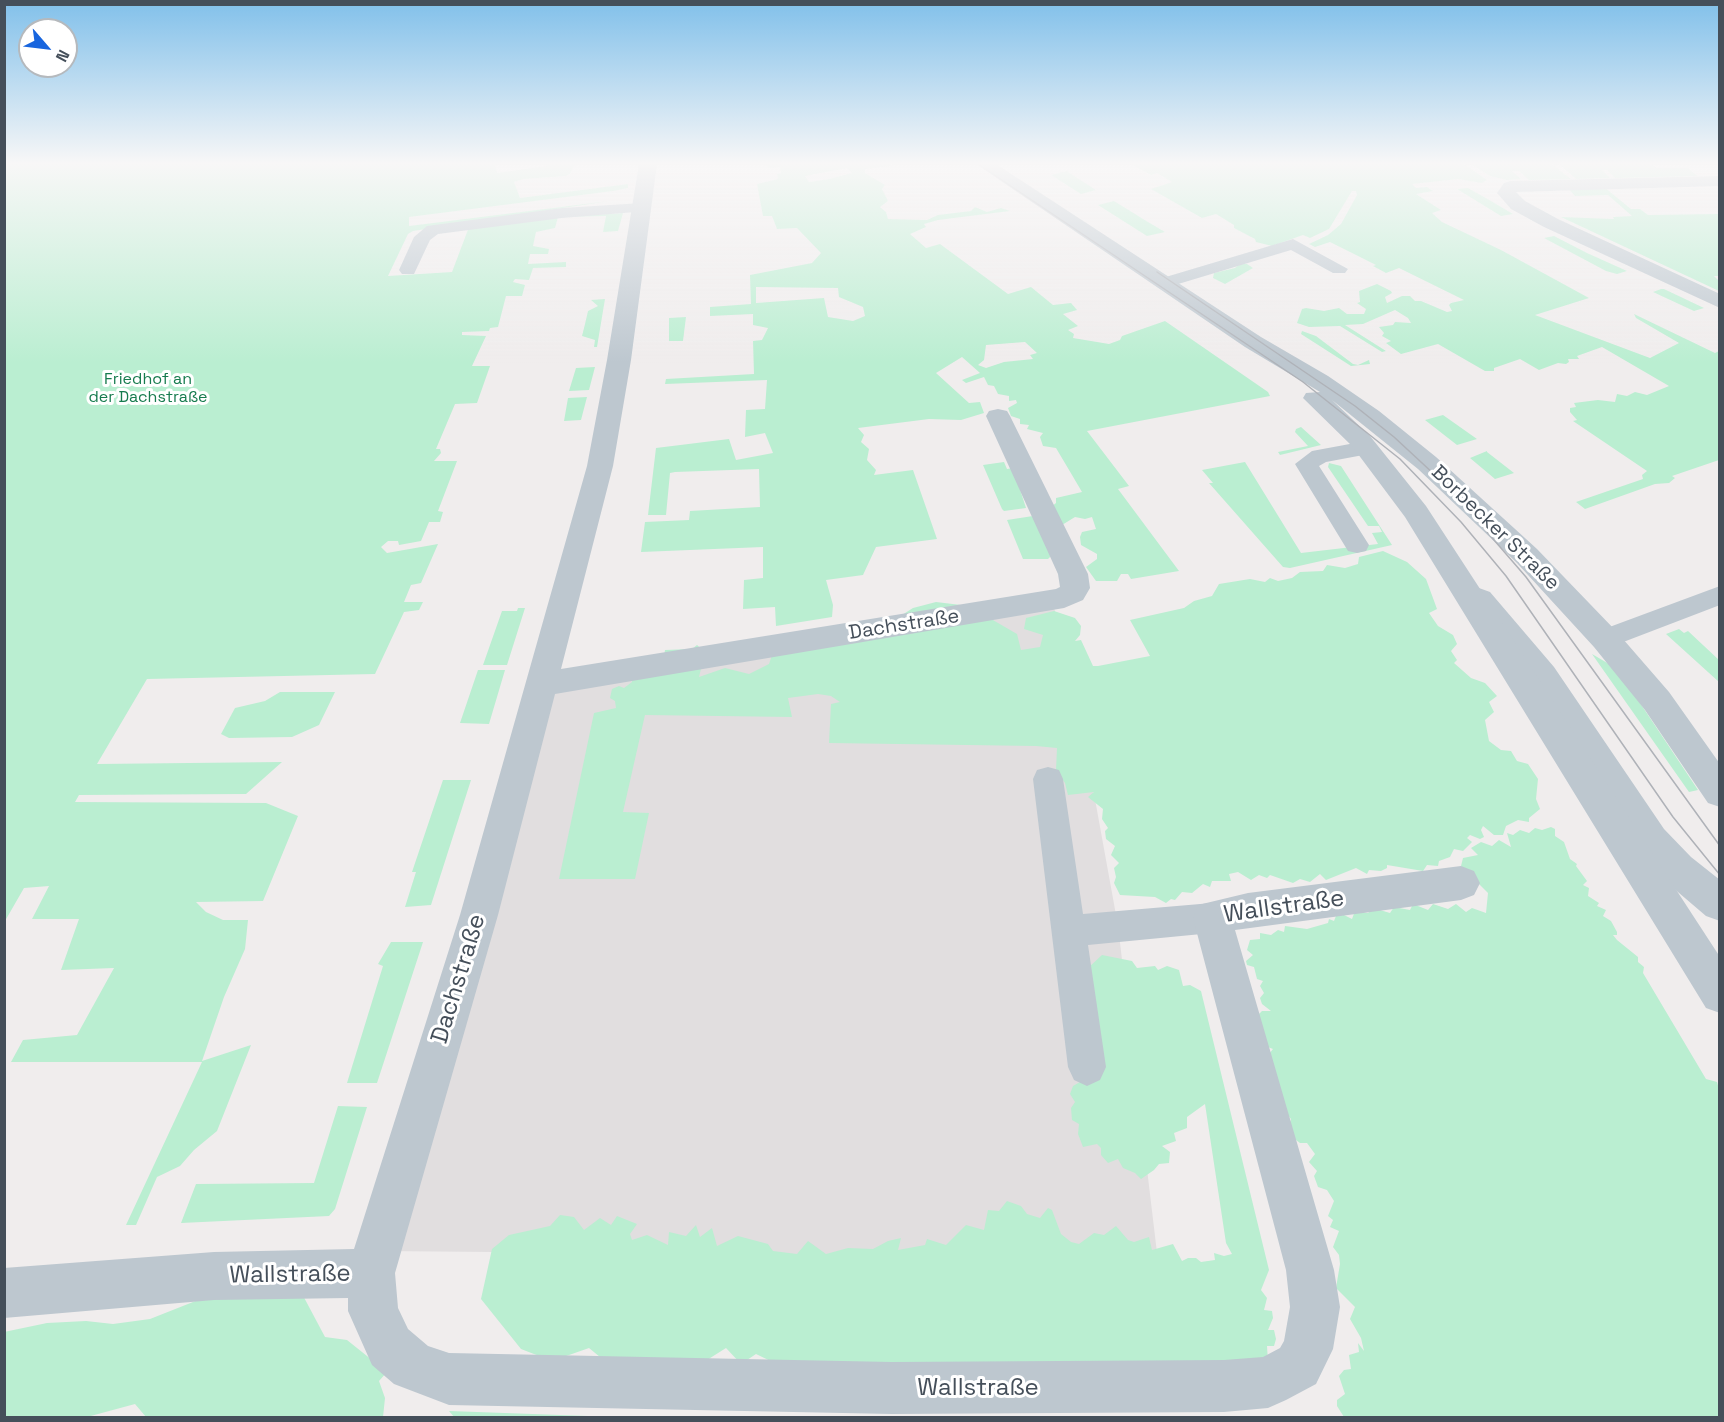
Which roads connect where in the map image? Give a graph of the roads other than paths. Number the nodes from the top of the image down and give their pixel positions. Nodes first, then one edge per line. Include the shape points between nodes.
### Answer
1 (432, 230) edge
2 (638, 230) edge
3 (1085, 230) edge
4 (1567, 230) edge
5 (1339, 269) dead end
6 (408, 270) dead end
7 (1165, 283) junction
8 (1719, 302) edge
9 (1253, 342) junction
10 (998, 416) dead end
11 (1366, 448) junction
12 (1357, 545) dead end
13 (1457, 576) junction
14 (1719, 594) edge
15 (1605, 639) junction
16 (542, 684) junction
17 (1709, 767) edge
18 (1048, 779) dead end
19 (1719, 793) edge
20 (1461, 884) dead end
21 (1719, 904) edge
22 (1212, 918) junction
23 (1069, 931) junction
24 (1719, 994) edge
25 (1087, 1067) dead end
26 (371, 1273) junction
27 (4, 1293) edge

1 - 6 lane via 423,237
2 - 16 street, Dachstraße via 603,448
3 - 7 street, Borbecker Straße
4 - 8 street
5 - 7 lane via 1293,244
7 - 9 street, Borbecker Straße
9 - 11 street, Borbecker Straße
9 - 15 street, Borbecker Straße via 1320,381 1427,463 1527,556
10 - 16 street, Dachstraße via 1073,573 1072,593 1037,603
11 - 12 lane via 1320,456 1306,464
11 - 13 street, Borbecker Straße via 1416,512
13 - 21 street, Borbecker Straße via 1492,612 1543,676 1651,840
13 - 24 street, Borbecker Straße
14 - 15 lane
15 - 17 street, Borbecker Straße
16 - 26 street, Dachstraße via 479,915
17 - 19 street, Borbecker Straße
18 - 23 lane
20 - 22 street, Wallstraße via 1248,910
22 - 23 lane
22 - 26 street, Wallstraße via 1310,1270 1315,1307 1311,1341 1298,1366 1268,1382 1224,1386 892,1388 449,1379 411,1366 390,1347 373,1311
23 - 25 lane
26 - 27 street, Wallstraße via 214,1276

